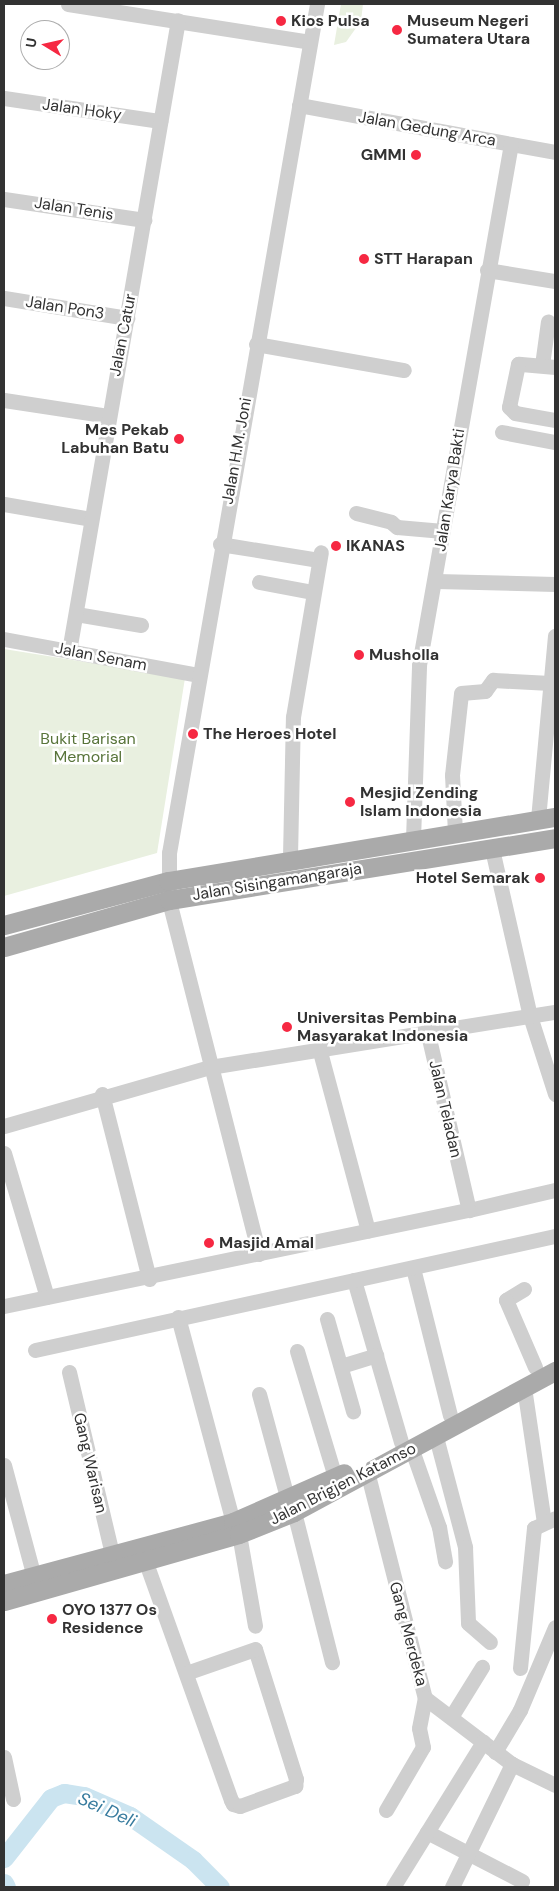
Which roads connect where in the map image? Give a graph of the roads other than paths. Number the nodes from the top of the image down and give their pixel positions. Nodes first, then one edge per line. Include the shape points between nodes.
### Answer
1 (68, 4) edge
2 (317, 4) edge
3 (148, 9) edge
4 (178, 20) junction
5 (310, 42) junction
6 (4, 98) edge
7 (299, 105) junction
8 (160, 121) junction
9 (511, 144) junction
10 (555, 152) edge
11 (4, 199) edge
12 (144, 220) junction
13 (487, 270) junction
14 (555, 281) edge
15 (4, 298) edge
16 (127, 318) junction
17 (548, 321) dead end
18 (256, 344) junction
19 (549, 366) edge
20 (404, 370) dead end
21 (4, 400) edge
22 (108, 416) junction
23 (555, 420) edge
24 (502, 432) dead end
25 (555, 442) edge
26 (4, 504) edge
27 (356, 513) dead end
28 (91, 519) junction
29 (443, 531) junction
30 (220, 544) junction
31 (436, 581) junction
32 (259, 582) dead end
33 (555, 584) edge
34 (313, 592) junction
35 (76, 614) junction
36 (141, 625) dead end
37 (555, 636) edge
38 (4, 639) edge
39 (69, 651) junction
40 (198, 675) junction
41 (550, 683) junction
42 (546, 818) edge
43 (455, 832) junction
44 (555, 838) edge
45 (413, 839) junction
46 (492, 849) junction
47 (290, 857) junction
48 (168, 880) junction
49 (169, 900) junction
50 (4, 925) edge
51 (4, 947) edge
52 (555, 1012) edge
53 (530, 1016) junction
54 (427, 1030) junction
55 (319, 1048) junction
56 (210, 1067) junction
57 (102, 1094) junction
58 (555, 1094) edge
59 (4, 1126) edge
60 (4, 1153) edge
61 (555, 1190) edge
62 (469, 1210) junction
63 (368, 1231) junction
64 (555, 1236) edge
65 (260, 1254) junction
66 (414, 1268) junction
67 (149, 1279) junction
68 (354, 1280) junction
69 (524, 1289) dead end
70 (47, 1297) junction
71 (4, 1306) edge
72 (178, 1317) junction
73 (327, 1319) dead end
74 (35, 1350) dead end
75 (297, 1351) dead end
76 (376, 1355) junction
77 (555, 1357) edge
78 (341, 1366) junction
79 (535, 1367) junction
80 (555, 1371) edge
81 (69, 1372) dead end
82 (524, 1386) junction
83 (259, 1394) dead end
84 (353, 1411) dead end
85 (450, 1415) junction
86 (436, 1437) junction
87 (406, 1446) junction
88 (4, 1465) edge
89 (368, 1475) junction
90 (335, 1477) junction
91 (291, 1507) junction
92 (550, 1520) edge
93 (236, 1528) junction
94 (145, 1560) junction
95 (445, 1561) dead end
96 (103, 1562) junction
97 (34, 1577) junction
98 (4, 1584) edge
99 (4, 1601) edge
100 (255, 1626) dead end
101 (555, 1628) edge
102 (490, 1642) dead end
103 (332, 1662) dead end
104 (482, 1667) dead end
105 (520, 1668) dead end
106 (186, 1673) junction
107 (425, 1698) junction
108 (450, 1717) junction
109 (483, 1742) junction
110 (495, 1752) junction
111 (4, 1757) edge
112 (512, 1764) junction
113 (555, 1786) edge
114 (12, 1799) dead end
115 (386, 1810) dead end
116 (427, 1832) junction
117 (468, 1850) junction
118 (522, 1881) dead end
119 (393, 1887) edge
120 (452, 1887) edge

1 - 3 street
2 - 5 street, Jalan H.M. Joni
3 - 4 street
4 - 5 street
4 - 8 street, Jalan Catur
5 - 7 street, Jalan H.M. Joni
6 - 8 street, Jalan Hoky
7 - 9 street, Jalan Gedung Arca
7 - 18 street, Jalan H.M. Joni
8 - 12 street, Jalan Catur
9 - 10 street, Jalan Gedung Arca
9 - 13 street, Jalan Karya Bakti
11 - 12 street, Jalan Tenis
12 - 16 street, Jalan Catur
13 - 14 street
13 - 29 street, Jalan Karya Bakti
15 - 16 street, Jalan Pon3
16 - 22 street, Jalan Catur
17 - 19 street
18 - 20 street
18 - 30 street, Jalan H.M. Joni
19 - 23 street via 518,364 510,408 515,413
21 - 22 street
22 - 28 street, Jalan Catur
24 - 25 street
26 - 28 street
27 - 29 street via 391,522 397,528
28 - 35 street, Jalan Catur
29 - 31 street, Jalan Karya Bakti
30 - 34 street via 320,556
30 - 40 street, Jalan H.M. Joni
31 - 33 street
31 - 45 street, Jalan Karya Bakti via 418,680
32 - 34 street
34 - 47 street via 293,717
35 - 36 street
35 - 39 street, Jalan Catur
37 - 41 street
38 - 39 street, Jalan Senam
39 - 40 street, Jalan Senam
40 - 48 street, Jalan H.M. Joni via 170,839
41 - 42 street
41 - 43 street via 492,680 486,691 459,695 452,776
42 - 43 main road, Jalan Sisingamangaraja
43 - 45 main road, Jalan Sisingamangaraja
44 - 46 main road, Jalan Sisingamangaraja
45 - 47 main road, Jalan Sisingamangaraja
46 - 49 main road, Jalan Sisingamangaraja
46 - 53 street
47 - 48 main road, Jalan Sisingamangaraja
48 - 49 street, Jalan H.M. Joni
48 - 50 main road, Jalan Sisingamangaraja
49 - 51 main road, Jalan Sisingamangaraja
49 - 56 street, Jalan H.M. Joni
52 - 53 street
53 - 54 street
53 - 58 street
54 - 55 street
54 - 62 street, Jalan Teladan
55 - 56 street
55 - 63 street
56 - 57 street
56 - 65 street, Jalan H.M. Joni
57 - 59 street
57 - 67 street
60 - 70 street
61 - 62 street
62 - 63 street
63 - 65 street
64 - 66 street
65 - 67 street
66 - 68 street via 408,1265
66 - 85 street
67 - 70 street
68 - 72 street
68 - 76 street
69 - 79 street via 506,1300
70 - 71 street
72 - 74 street
72 - 93 street
73 - 78 street
75 - 90 street
76 - 78 street
76 - 87 street
77 - 79 main road, Jalan Brigjen Katamso
78 - 84 street
79 - 85 main road, Jalan Brigjen Katamso
80 - 82 main road, Jalan Brigjen Katamso
81 - 96 street, Gang Warisan
82 - 86 main road, Jalan Brigjen Katamso
82 - 92 street
83 - 91 street
85 - 87 main road, Jalan Brigjen Katamso
86 - 87 main road, Jalan Brigjen Katamso
86 - 102 street via 465,1546 468,1624
87 - 89 main road, Jalan Brigjen Katamso
87 - 90 main road, Jalan Brigjen Katamso
87 - 95 street via 437,1519
88 - 97 street
89 - 91 main road, Jalan Brigjen Katamso
89 - 107 street, Gang Merdeka
90 - 91 main road, Jalan Brigjen Katamso
91 - 93 main road, Jalan Brigjen Katamso
91 - 103 street
92 - 105 street via 534,1528 532,1537
93 - 94 main road, Jalan Brigjen Katamso
93 - 96 main road, Jalan Brigjen Katamso
93 - 100 street
94 - 96 main road, Jalan Brigjen Katamso
94 - 106 street
96 - 97 main road, Jalan Brigjen Katamso
96 - 99 main road, Jalan Brigjen Katamso
97 - 98 main road, Jalan Brigjen Katamso
101 - 110 street via 520,1710
104 - 108 street
106 - 106 street via 233,1804 240,1806 294,1786 296,1779 255,1649
107 - 108 street, Gang Merdeka
107 - 115 street via 419,1725 423,1747
108 - 109 street, Gang Merdeka
109 - 110 street, Gang Merdeka
109 - 116 street
110 - 112 street, Gang Merdeka
111 - 114 street
112 - 113 street, Gang Merdeka
112 - 117 street
116 - 117 street
116 - 119 street
117 - 118 street
117 - 120 street

